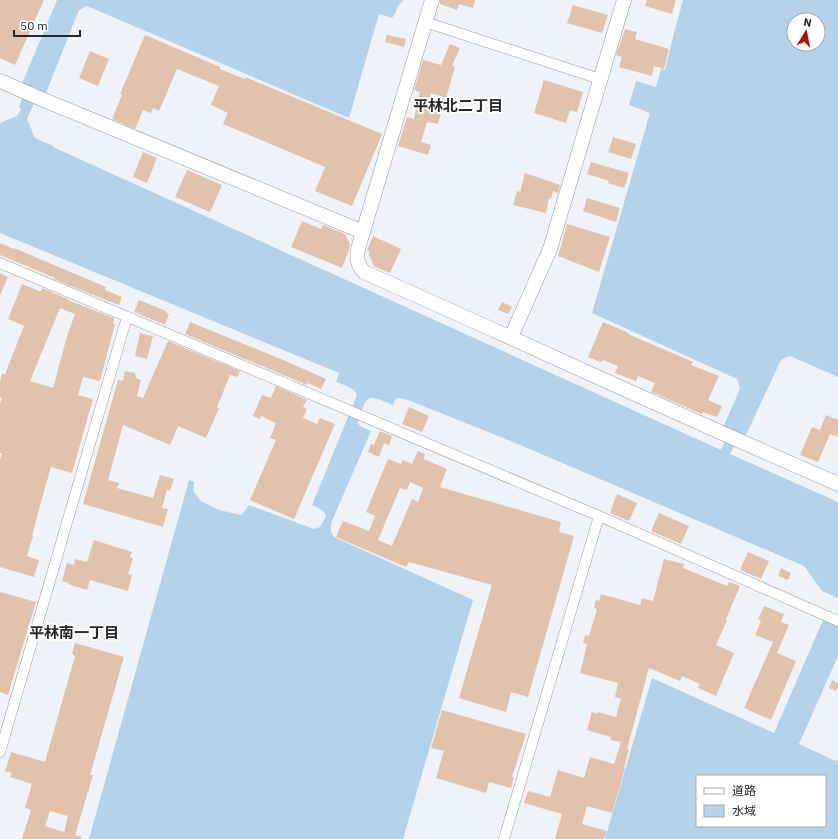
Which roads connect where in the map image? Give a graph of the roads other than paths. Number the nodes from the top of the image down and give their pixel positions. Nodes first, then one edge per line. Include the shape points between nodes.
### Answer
1 (432, 0) edge
2 (624, 0) edge
3 (425, 22) junction
4 (600, 79) junction
5 (0, 81) edge
6 (363, 232) junction
7 (0, 263) edge
8 (128, 317) junction
9 (511, 337) junction
10 (838, 484) edge
11 (599, 516) junction
12 (838, 620) edge
13 (0, 752) edge
14 (504, 839) edge

1 - 3 street
2 - 4 street
3 - 4 street
3 - 6 street
4 - 9 street via 550,249
5 - 6 street
6 - 9 street via 357,258 364,272
7 - 8 street
8 - 11 street
8 - 13 street
9 - 10 street
11 - 12 street
11 - 14 street

